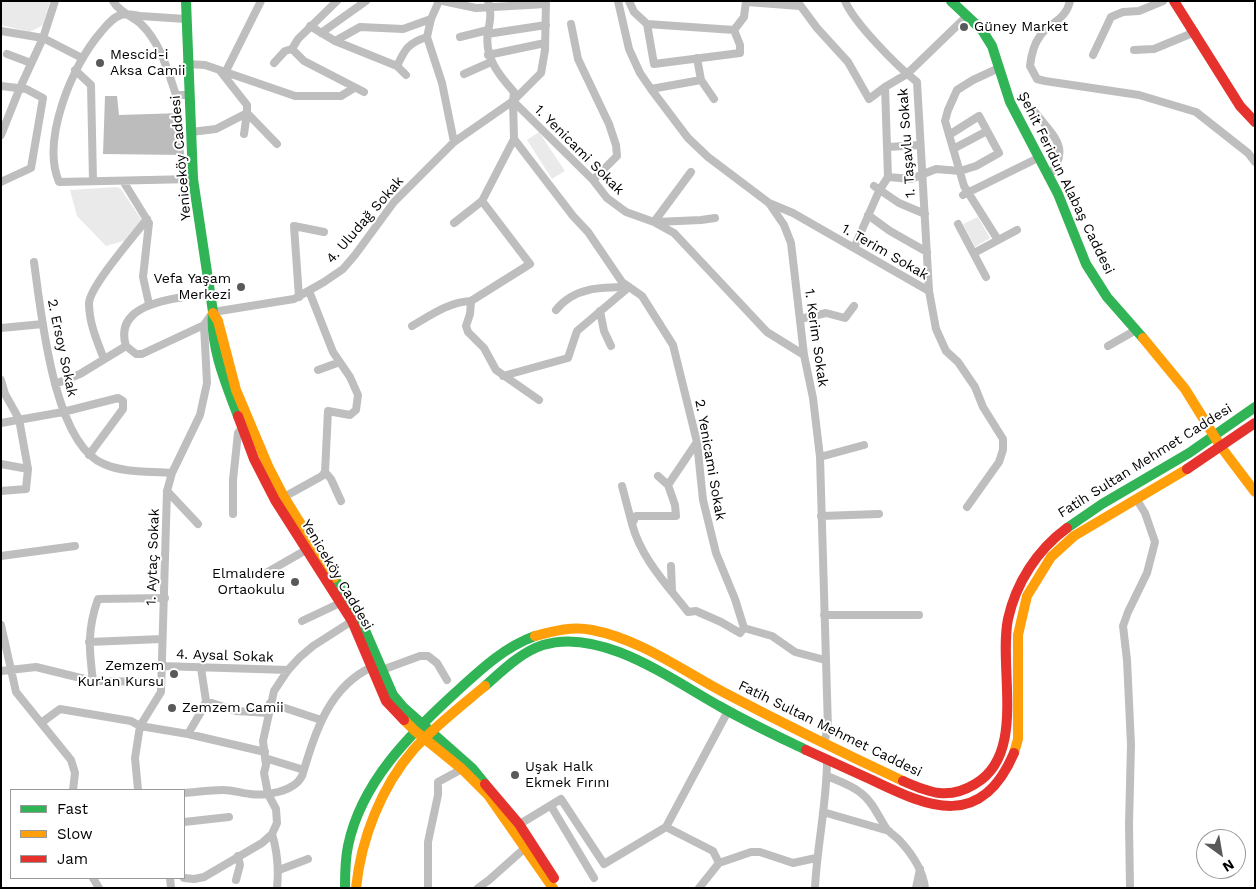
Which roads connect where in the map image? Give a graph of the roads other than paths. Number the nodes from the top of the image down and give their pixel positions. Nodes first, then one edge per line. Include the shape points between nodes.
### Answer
1 (55, 1) edge
2 (113, 1) edge
3 (186, 1) edge
4 (261, 1) edge
5 (337, 1) edge
6 (366, 1) edge
7 (441, 1) edge
8 (618, 1) edge
9 (629, 1) edge
10 (746, 1) edge
11 (845, 1) edge
12 (951, 1) edge
13 (1070, 1) edge
14 (1162, 1) edge
15 (1174, 1) edge
16 (546, 3) edge
17 (797, 3) edge
18 (489, 4) edge
19 (126, 14) junction
20 (967, 16) junction
21 (186, 19) junction
22 (431, 20) junction
23 (571, 24) dead end
24 (647, 24) junction
25 (546, 25) junction
26 (310, 26) junction
27 (1, 30) edge
28 (734, 30) junction
29 (488, 32) junction
30 (1195, 32) junction
31 (321, 33) junction
32 (427, 37) junction
33 (460, 37) dead end
34 (43, 38) junction
35 (335, 41) junction
36 (545, 44) junction
37 (292, 50) junction
38 (1134, 50) dead end
39 (7, 54) dead end
40 (1093, 55) dead end
41 (82, 58) junction
42 (490, 58) junction
43 (698, 58) junction
44 (31, 63) junction
45 (274, 63) dead end
46 (187, 64) junction
47 (397, 66) junction
48 (999, 68) junction
49 (75, 70) junction
50 (223, 72) junction
51 (464, 74) dead end
52 (908, 74) junction
53 (406, 75) dead end
54 (701, 80) junction
55 (1, 86) edge
56 (885, 87) junction
57 (354, 88) junction
58 (651, 89) junction
59 (19, 90) junction
60 (364, 92) dead end
61 (188, 96) junction
62 (714, 98) dead end
63 (513, 101) junction
64 (1034, 111) dead end
65 (246, 113) junction
66 (1255, 122) edge
67 (987, 131) junction
68 (191, 132) junction
69 (1, 134) edge
70 (244, 134) dead end
71 (949, 135) junction
72 (514, 139) junction
73 (454, 142) junction
74 (277, 144) dead end
75 (920, 145) junction
76 (888, 147) junction
77 (953, 149) junction
78 (1038, 158) junction
79 (1255, 162) edge
80 (960, 171) junction
81 (691, 172) dead end
82 (922, 175) junction
83 (888, 176) junction
84 (1048, 177) junction
85 (194, 179) junction
86 (593, 180) junction
87 (93, 181) junction
88 (123, 181) junction
89 (1, 182) edge
90 (877, 188) junction
91 (966, 194) junction
92 (482, 201) junction
93 (769, 203) junction
94 (925, 214) junction
95 (868, 215) junction
96 (715, 218) dead end
97 (147, 219) junction
98 (654, 222) junction
99 (454, 223) dead end
100 (958, 224) dead end
101 (1016, 230) dead end
102 (324, 232) dead end
103 (998, 240) junction
104 (854, 248) junction
105 (927, 252) junction
106 (974, 254) junction
107 (34, 262) dead end
108 (986, 277) dead end
109 (629, 287) junction
110 (309, 291) junction
111 (929, 291) junction
112 (210, 293) junction
113 (299, 297) junction
114 (471, 301) junction
115 (149, 304) junction
116 (854, 306) dead end
117 (556, 310) dead end
118 (600, 311) junction
119 (212, 312) junction
120 (800, 318) junction
121 (43, 324) junction
122 (204, 325) junction
123 (412, 326) dead end
124 (1, 328) edge
125 (1136, 330) junction
126 (126, 346) junction
127 (611, 346) dead end
128 (1108, 346) dead end
129 (804, 355) junction
130 (104, 359) junction
131 (340, 362) junction
132 (318, 370) dead end
133 (503, 376) junction
134 (1, 380) edge
135 (55, 384) junction
136 (3, 394) edge
137 (539, 400) dead end
138 (1255, 407) edge
139 (63, 412) junction
140 (19, 419) junction
141 (1255, 422) edge
142 (1, 423) edge
143 (242, 428) junction
144 (1215, 435) junction
145 (697, 442) junction
146 (864, 445) dead end
147 (1221, 447) junction
148 (90, 455) junction
149 (820, 457) junction
150 (1, 464) edge
151 (28, 469) junction
152 (325, 472) junction
153 (172, 473) junction
154 (658, 476) dead end
155 (668, 485) junction
156 (622, 486) dead end
157 (1, 491) edge
158 (167, 491) junction
159 (1255, 492) edge
160 (284, 497) junction
161 (1136, 500) junction
162 (341, 501) dead end
163 (967, 507) dead end
164 (233, 514) dead end
165 (879, 514) dead end
166 (821, 516) junction
167 (198, 524) dead end
168 (296, 524) junction
169 (632, 524) junction
170 (75, 546) dead end
171 (306, 550) junction
172 (1, 556) edge
173 (671, 566) dead end
174 (266, 572) dead end
175 (672, 591) junction
176 (165, 598) junction
177 (340, 603) junction
178 (824, 615) junction
179 (918, 615) dead end
180 (302, 621) dead end
181 (352, 621) junction
182 (1, 625) edge
183 (744, 628) junction
184 (162, 639) junction
185 (89, 642) junction
186 (825, 660) junction
187 (161, 666) junction
188 (201, 668) junction
189 (377, 669) junction
190 (11, 670) junction
191 (288, 670) junction
192 (1, 671) edge
193 (447, 680) dead end
194 (93, 681) junction
195 (161, 682) junction
196 (206, 701) junction
197 (270, 703) junction
198 (728, 710) junction
199 (269, 713) junction
200 (321, 720) junction
201 (41, 723) junction
202 (140, 726) junction
203 (418, 727) junction
204 (188, 734) junction
205 (428, 735) junction
206 (824, 743) junction
207 (265, 755) junction
208 (827, 760) junction
209 (462, 769) junction
210 (304, 770) junction
211 (827, 776) junction
212 (73, 789) edge
213 (138, 789) edge
214 (185, 793) edge
215 (268, 794) junction
216 (551, 806) junction
217 (823, 812) junction
218 (229, 818) dead end
219 (185, 822) edge
220 (516, 826) junction
221 (666, 827) junction
222 (890, 831) junction
223 (272, 834) junction
224 (525, 848) junction
225 (238, 856) junction
226 (816, 858) junction
227 (308, 859) dead end
228 (719, 863) junction
229 (920, 869) junction
230 (278, 870) junction
231 (185, 878) edge
232 (594, 878) dead end
233 (236, 880) dead end
234 (277, 888) edge
235 (345, 888) edge
236 (356, 888) edge
237 (428, 888) edge
238 (478, 888) edge
239 (553, 888) edge
240 (559, 888) edge
241 (698, 888) edge
242 (815, 888) edge
243 (916, 888) edge
244 (925, 888) edge
245 (1130, 888) edge

1 - 34 street
2 - 19 street
3 - 21 main road, Yeniceköy Caddesi
4 - 50 street
5 - 26 street
6 - 31 street
7 - 18 street via 476,8
7 - 22 street
8 - 58 street, 1. Kerim Sokak via 630,49
9 - 24 street via 634,12
10 - 17 street
10 - 28 street via 744,17
11 - 52 street, 1. Taşavlu Sokak via 849,10
12 - 20 main road, Şehit Feridun Alabaş Caddesi
13 - 79 street via 1068,11 1040,36 1035,46 1030,66 1037,79 1139,96 1196,112
14 - 40 street via 1139,12 1123,12 1111,17
15 - 30 main road
16 - 18 street
16 - 25 street
17 - 56 street via 848,62 870,99
18 - 29 street
19 - 21 street
19 - 41 street via 110,22
19 - 61 street via 140,24 159,49 176,95
20 - 48 main road, Şehit Feridun Alabaş Caddesi via 982,30 992,46
20 - 52 street
21 - 46 main road, Yeniceköy Caddesi
22 - 32 street
22 - 35 street via 402,29 360,26
23 - 86 street via 578,59 616,145 617,156
24 - 28 street
24 - 43 street via 654,64
25 - 29 street
25 - 36 street
26 - 31 street
26 - 37 street
27 - 34 street
28 - 43 street via 740,53
29 - 33 street
29 - 42 street
30 - 38 street via 1154,49
30 - 66 main road via 1240,106
31 - 35 street
32 - 47 street via 414,41 404,51
32 - 73 street via 442,83
34 - 41 street
34 - 44 street
35 - 47 street
36 - 42 street
36 - 63 street, 4. Uludağ Sokak via 542,73
37 - 45 street via 285,51
37 - 57 street
39 - 44 street
41 - 49 street
42 - 51 street
42 - 63 street, 1. Yenicami Sokak via 514,92
43 - 54 street
44 - 59 street
46 - 50 street via 205,65
46 - 61 main road, Yeniceköy Caddesi
47 - 53 street
48 - 71 street via 957,90 945,121
48 - 78 main road, Şehit Feridun Alabaş Caddesi via 1010,102
49 - 87 street via 91,85
49 - 87 street via 57,130 54,171 59,182
50 - 57 street via 295,96 341,96
50 - 65 street via 246,104
52 - 56 street
52 - 75 street, 1. Taşavlu Sokak via 917,82
54 - 58 street
54 - 62 street
55 - 59 street
56 - 76 street
57 - 60 street
58 - 93 street, 1. Kerim Sokak via 688,138
59 - 69 street
59 - 89 street via 26,89 43,98 31,168
61 - 68 main road, Yeniceköy Caddesi
63 - 72 street
63 - 73 street, 4. Uludağ Sokak
63 - 86 street, 1. Yenicami Sokak
64 - 84 street via 1060,149 1058,166
65 - 68 street via 216,129
65 - 70 street
65 - 74 street
67 - 71 street via 979,116
67 - 77 street
67 - 80 street via 999,153
68 - 85 main road, Yeniceköy Caddesi
71 - 77 street
72 - 92 street
72 - 109 street, 2. Yenicami Sokak
73 - 110 street, 4. Uludağ Sokak via 394,202 342,269
75 - 76 street
75 - 82 street, 1. Taşavlu Sokak
76 - 83 street
77 - 80 street
78 - 84 main road, Şehit Feridun Alabaş Caddesi
78 - 91 street
80 - 82 street via 936,170
80 - 91 street
81 - 98 street
82 - 83 street via 912,179
82 - 94 street, 1. Taşavlu Sokak
83 - 90 street
84 - 125 main road, Şehit Feridun Alabaş Caddesi via 1086,264 1107,297
85 - 88 street
85 - 112 main road, Yeniceköy Caddesi
86 - 98 street, 1. Yenicami Sokak via 607,198 626,212
87 - 88 street
88 - 97 street
90 - 94 street via 899,203
90 - 95 street
91 - 103 street
92 - 99 street
92 - 114 street via 530,264
93 - 104 street, 1. Terim Sokak
93 - 120 street, 1. Kerim Sokak via 784,225 791,243
94 - 105 street, 1. Taşavlu Sokak
95 - 104 street
95 - 105 street
96 - 98 street
97 - 115 street via 143,277
97 - 130 street via 95,287 89,301 93,330
98 - 129 street, 1. Yenicami Sokak via 674,233 767,332
100 - 106 street
101 - 103 street
102 - 113 street via 294,226
103 - 106 street
104 - 111 street, 1. Terim Sokak
105 - 111 street, 1. Taşavlu Sokak
106 - 108 street
107 - 121 street, 2. Ersoy Sokak
109 - 117 street via 600,287 580,292 562,302
109 - 118 street
109 - 145 street, 2. Yenicami Sokak via 642,296 673,345
110 - 113 street, 4. Uludağ Sokak
110 - 131 street
111 - 163 street, 1. Terim Sokak via 936,329 946,351 975,386 983,407 1003,439 1004,450 999,462
112 - 115 street
112 - 119 main road, Yeniceköy Caddesi
113 - 119 street, 4. Uludağ Sokak
114 - 123 street via 450,305
114 - 133 street via 466,326 468,332 484,348
115 - 126 street via 125,325 123,336
116 - 120 street via 845,318 826,313
118 - 127 street
118 - 133 street via 577,331 568,358
119 - 122 street
119 - 143 main road, Yeniceköy Caddesi via 220,364
119 - 160 main road, Yeniceköy Caddesi via 218,321 236,390
120 - 129 street, 1. Kerim Sokak
121 - 124 street
121 - 135 street, 2. Ersoy Sokak
122 - 126 street via 142,354 136,354
122 - 153 street, 1. Aytaç Sokak via 206,383 200,414
125 - 128 street
125 - 144 main road, Şehit Feridun Alabaş Caddesi via 1185,389
126 - 130 street
129 - 149 street, 1. Kerim Sokak
130 - 135 street
131 - 132 street
131 - 152 street via 358,395 356,410 350,416 328,411
133 - 137 street
134 - 136 street
135 - 139 street, 2. Ersoy Sokak
136 - 140 street
138 - 144 main road, Fatih Sultan Mehmet Caddesi
139 - 140 street
139 - 148 street, 2. Ersoy Sokak via 74,437
139 - 148 street via 118,398 123,402 123,409
140 - 142 street
140 - 151 street
141 - 147 main road, Fatih Sultan Mehmet Caddesi
143 - 164 street via 238,433 232,480
143 - 168 main road, Yeniceköy Caddesi via 276,500
144 - 147 main road, Şehit Feridun Alabaş Caddesi
144 - 206 main road, Fatih Sultan Mehmet Caddesi via 1063,529 1042,549 1029,568 1017,589 1006,637 1005,745 1000,760 986,779 964,791 939,794
145 - 155 street
145 - 183 street, 2. Yenicami Sokak via 703,500 716,553
146 - 149 street
147 - 159 main road, Şehit Feridun Alabaş Caddesi
147 - 161 main road, Fatih Sultan Mehmet Caddesi
148 - 153 street via 103,464 120,469
149 - 166 street, 1. Kerim Sokak
150 - 151 street
151 - 157 street via 26,489
152 - 160 street
152 - 162 street
153 - 158 street, 1. Aytaç Sokak
154 - 155 street
155 - 169 street via 676,516 636,516
156 - 169 street
158 - 167 street
158 - 176 street, 1. Aytaç Sokak
160 - 168 main road, Yeniceköy Caddesi
161 - 208 main road, Fatih Sultan Mehmet Caddesi via 1061,547 1051,557 1028,596 1018,635 1018,739 1008,768 993,787 972,801 954,806 936,805 917,801
161 - 245 street via 1155,542 1147,573 1123,626 1131,745
165 - 166 street
166 - 178 street, 1. Kerim Sokak
168 - 171 main road, Yeniceköy Caddesi
168 - 189 main road, Yeniceköy Caddesi via 360,621
169 - 175 street via 639,544
170 - 172 street
171 - 174 street
171 - 177 main road, Yeniceköy Caddesi
173 - 175 street
175 - 183 street via 688,612 696,611 740,633
176 - 184 street, 1. Aytaç Sokak
176 - 185 street via 98,599
177 - 180 street
177 - 181 main road, Yeniceköy Caddesi
178 - 179 street
178 - 186 street, 1. Kerim Sokak
181 - 189 main road, Yeniceköy Caddesi
181 - 191 street via 312,646
182 - 190 street
183 - 186 street via 772,636 795,652
184 - 185 street
184 - 187 street, 1. Aytaç Sokak
185 - 194 street
186 - 206 street, 1. Kerim Sokak via 828,728
187 - 188 street, 4. Aysal Sokak
187 - 195 street, 1. Aytaç Sokak
188 - 191 street, 4. Aysal Sokak
188 - 196 street
189 - 193 street via 428,656 437,663
189 - 200 street via 359,673 338,694
189 - 203 main road, Yeniceköy Caddesi via 393,696
190 - 192 street
190 - 194 street via 36,668
190 - 201 street via 16,692
191 - 197 street
194 - 195 street
195 - 202 street, 1. Aytaç Sokak via 161,692
196 - 199 street via 236,711
196 - 204 street
197 - 199 street
197 - 200 street
198 - 205 main road, Fatih Sultan Mehmet Caddesi via 633,658 593,644 556,642 520,657
198 - 208 main road, Fatih Sultan Mehmet Caddesi
198 - 221 street
199 - 207 street via 263,741
200 - 210 street
201 - 202 street via 60,709 131,721
201 - 212 street via 71,760
202 - 204 street
202 - 213 street, 1. Aytaç Sokak via 135,758
203 - 205 main road, Yeniceköy Caddesi
203 - 206 main road, Fatih Sultan Mehmet Caddesi via 492,662 520,642 549,632 581,629 610,635 644,650
203 - 235 main road, Fatih Sultan Mehmet Caddesi via 391,758 366,797 349,843
204 - 207 street
205 - 209 main road, Yeniceköy Caddesi
205 - 220 main road, Yeniceköy Caddesi via 472,768
205 - 236 main road, Fatih Sultan Mehmet Caddesi via 403,762 373,819 364,842
207 - 210 street
207 - 215 street
208 - 211 street
209 - 220 main road, Yeniceköy Caddesi
209 - 237 street via 438,782 428,842
210 - 215 street via 299,781 290,788
211 - 217 street
211 - 222 street via 862,794
214 - 215 street via 224,790
215 - 223 street via 276,809 277,823
216 - 220 street
216 - 221 street via 561,799 604,864
216 - 232 street
217 - 222 street
217 - 226 street
218 - 219 street
220 - 224 main road, Yeniceköy Caddesi
220 - 240 main road, Yeniceköy Caddesi
221 - 228 street via 713,851
222 - 229 street
223 - 225 street
223 - 230 street via 278,853
224 - 238 street
224 - 239 main road, Yeniceköy Caddesi
225 - 231 street via 204,877
225 - 233 street via 240,865
226 - 228 street via 793,863 751,852
226 - 242 street
227 - 230 street
228 - 241 street
229 - 243 street
229 - 244 street
230 - 234 street

